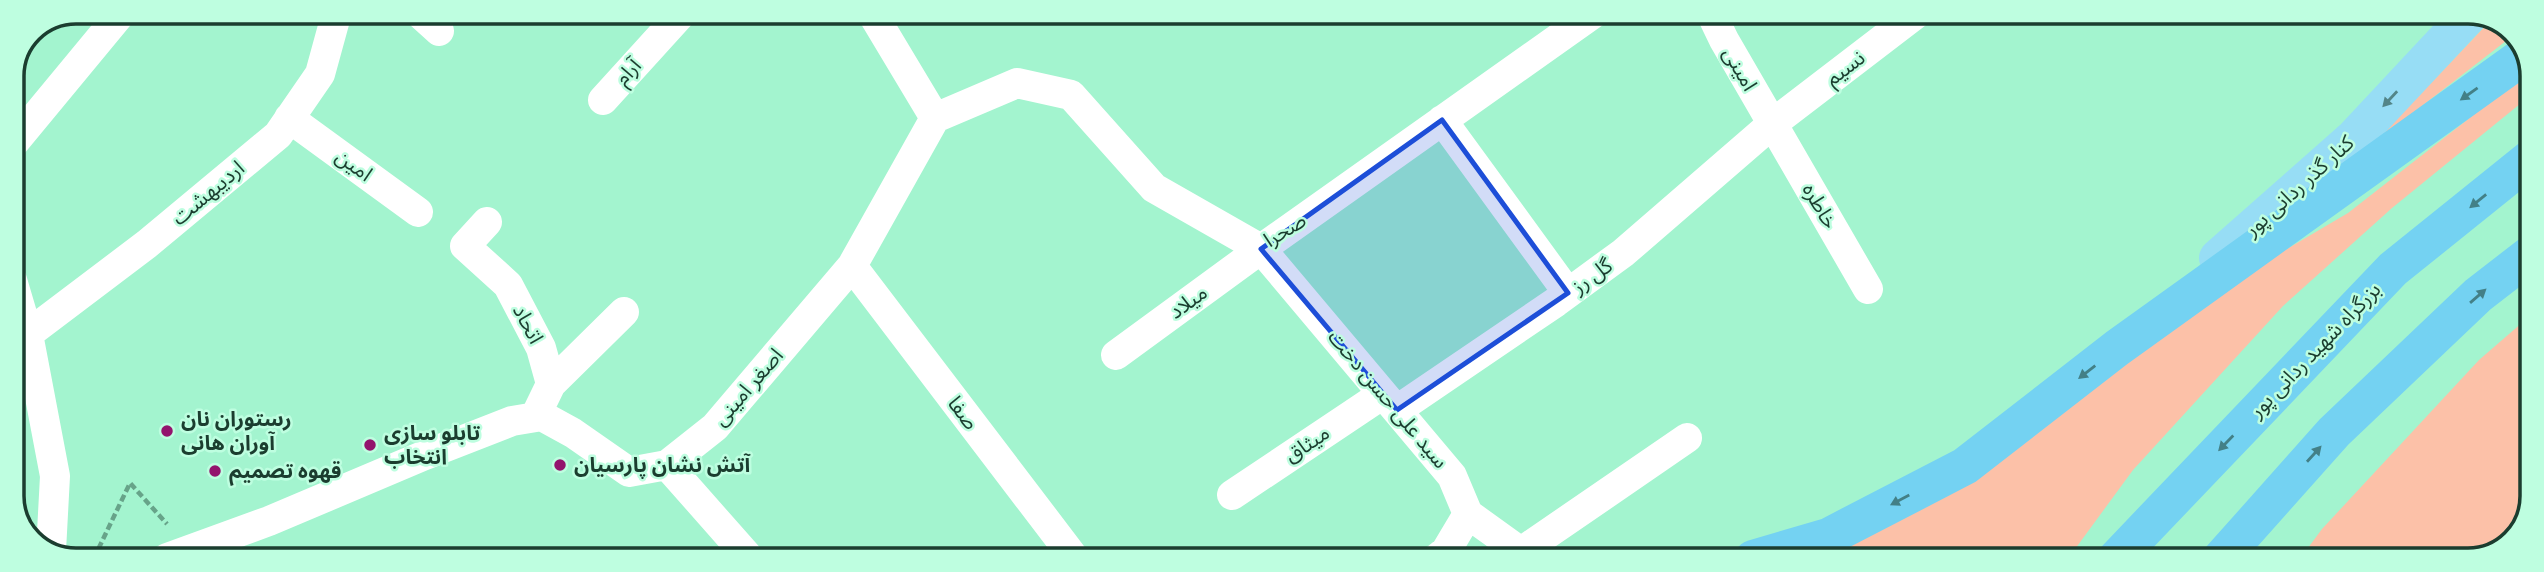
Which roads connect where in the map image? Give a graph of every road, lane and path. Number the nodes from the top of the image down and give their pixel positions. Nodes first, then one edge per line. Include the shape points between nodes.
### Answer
1 (112, 24) edge
2 (334, 24) edge
3 (672, 24) edge
4 (880, 24) edge
5 (1578, 24) edge
6 (1716, 24) edge
7 (1903, 24) edge
8 (2461, 24) edge
9 (2517, 61) edge
10 (603, 100) dead end
11 (289, 118) junction
12 (935, 118) junction
13 (1442, 120) junction
14 (1772, 124) junction
15 (24, 130) edge
16 (2519, 167) edge
17 (418, 212) dead end
18 (487, 222) dead end
19 (1261, 248) junction
20 (2519, 263) edge
21 (852, 266) junction
22 (1868, 289) dead end
23 (1567, 293) junction
24 (624, 312) dead end
25 (25, 322) edge
26 (28, 334) junction
27 (2118, 348) junction
28 (1116, 355) dead end
29 (551, 384) junction
30 (1390, 402) junction
31 (536, 417) junction
32 (1687, 438) dead end
33 (667, 465) junction
34 (1232, 495) dead end
35 (159, 514) dead end
36 (1468, 514) junction
37 (52, 540) edge
38 (99, 548) edge
39 (195, 548) edge
40 (740, 548) edge
41 (1066, 548) edge
42 (1448, 548) edge
43 (1515, 548) edge
44 (1527, 548) edge
45 (1790, 548) edge
46 (2126, 548) edge
47 (2231, 548) edge

1 - 15 street
2 - 11 street, اردیبهشت via 320,74
3 - 10 street, آرام
4 - 12 street
5 - 13 street, صحرا
6 - 14 street, امینی
7 - 14 street, نسیم
8 -> 27 main road, کنار گذر ردانی پور via 2354,138
9 -> 27 highway
11 - 17 street, امین
11 - 26 street, اردیبهشت via 278,135 147,244
12 - 19 street, صحرا via 1017,83 1071,95 1154,188
12 - 21 street, اصغر امینی
13 - 19 street, صحرا
13 - 23 street
14 - 22 street, خاطره
14 - 23 street, گل رز via 1623,253
16 -> 46 highway, بزرگراه شهید ردانی پور via 2393,269
18 - 29 street, اتحاد via 465,246 508,285 541,348
19 - 28 street, میلاد
19 - 30 street, سید علی حسن دخت
47 -> 20 highway via 2334,432 2478,295
21 - 33 street, اصغر امینی via 715,426
21 - 41 street, صفا
23 - 30 street, گل رز
24 - 29 street
25 - 26 street
26 - 37 street via 55,476
27 -> 45 highway via 1965,466 1828,537
29 - 31 street
30 - 34 street, میثاق
30 - 36 street, سید علی حسن دخت via 1452,476
31 - 33 street, اصغر امینی via 573,433 629,472
31 - 39 street via 500,426
32 - 44 street
33 - 40 street
35 - 38 path via 130,483
36 - 42 street
36 - 43 street

